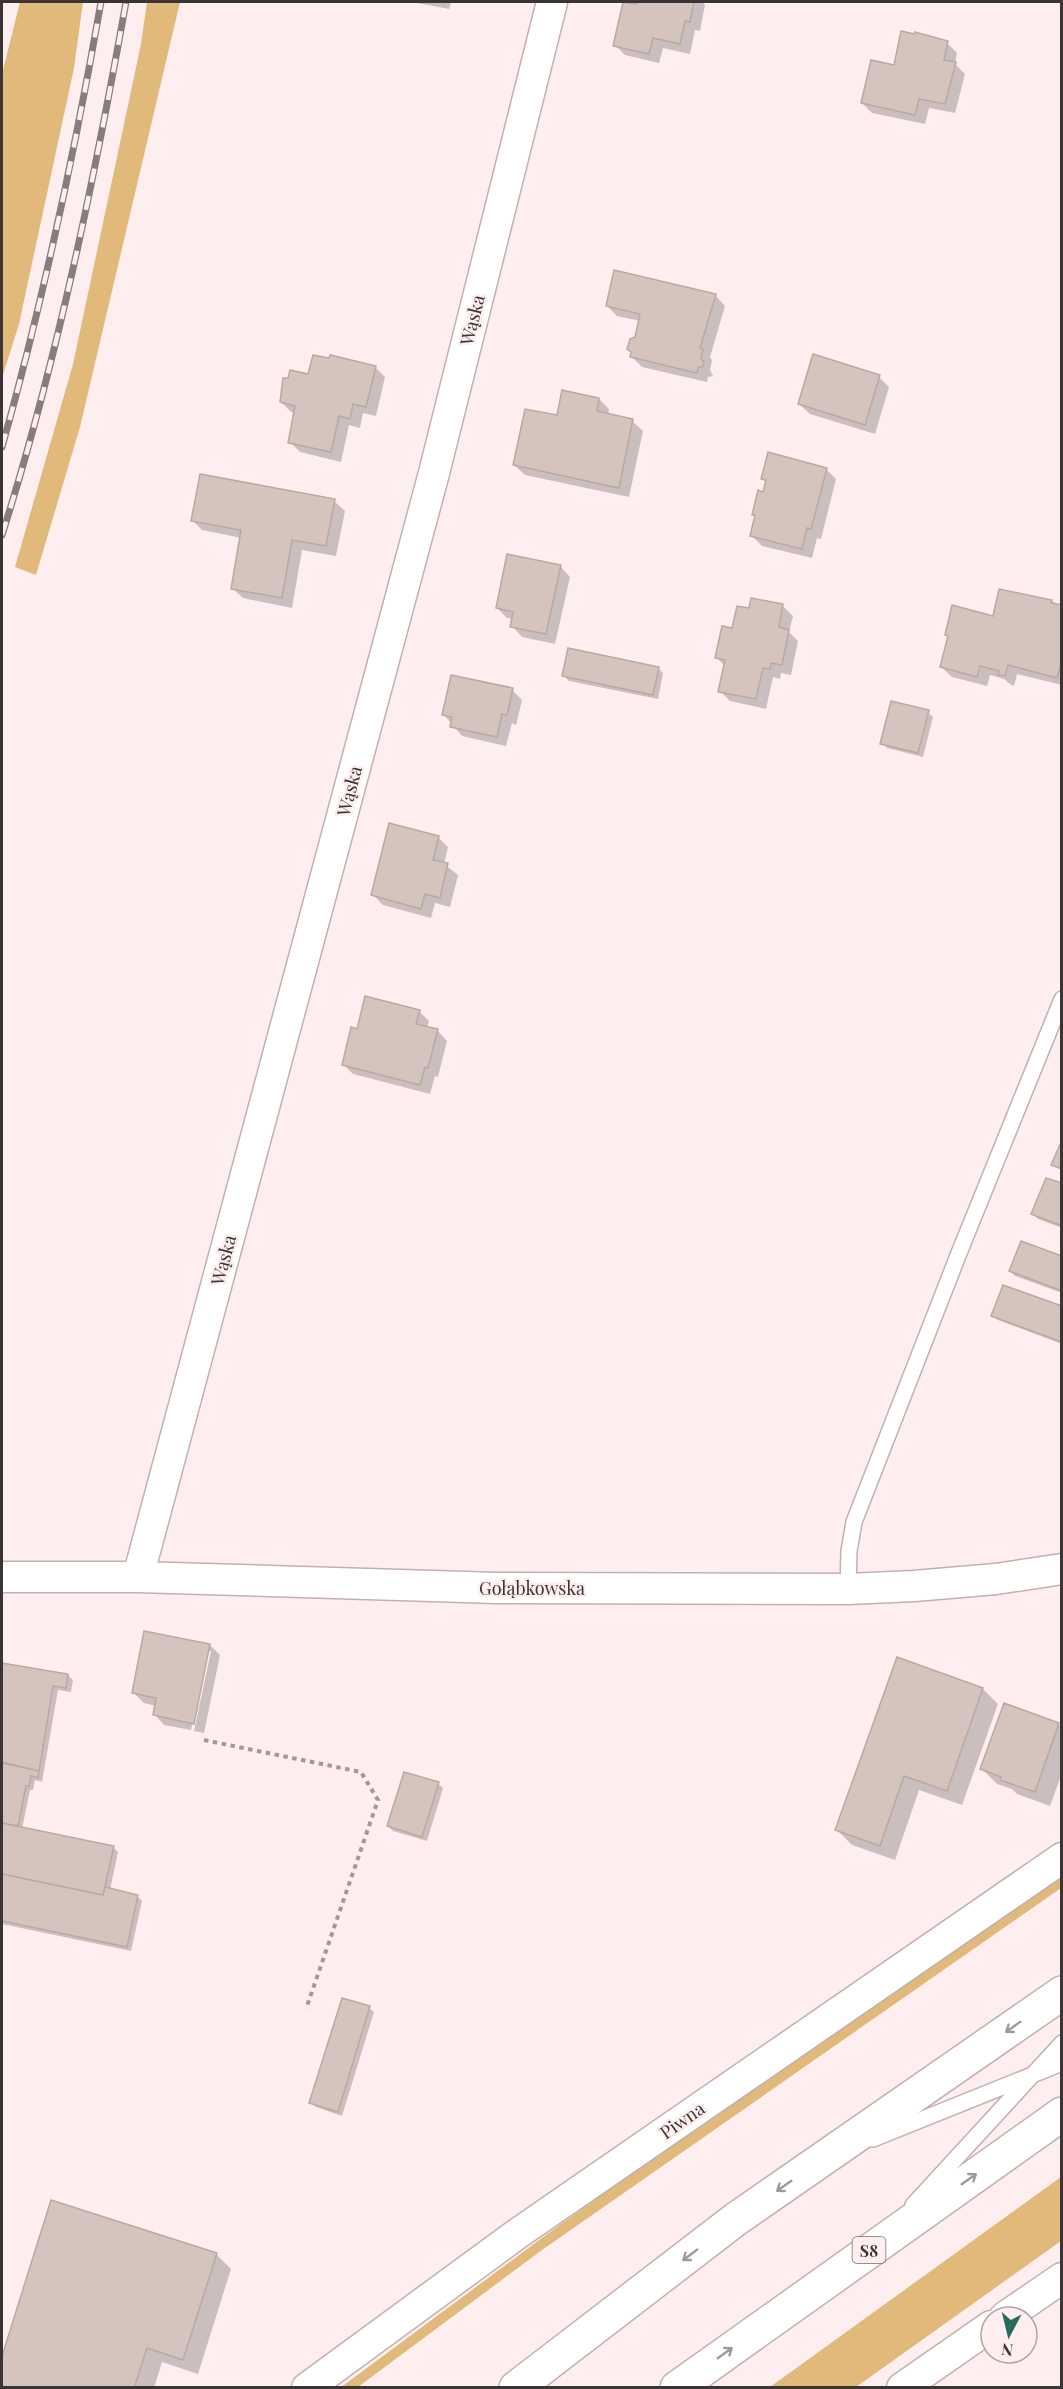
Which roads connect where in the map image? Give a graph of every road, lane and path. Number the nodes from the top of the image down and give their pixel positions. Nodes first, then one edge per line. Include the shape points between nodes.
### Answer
1 (552, 2) edge
2 (1062, 999) edge
3 (1062, 1569) edge
4 (2, 1577) edge
5 (138, 1577) junction
6 (848, 1589) junction
7 (204, 1740) dead end
8 (1062, 1858) edge
9 (1062, 1993) edge
10 (306, 2008) dead end
11 (1062, 2043) edge
12 (1062, 2063) edge
13 (1032, 2075) junction
14 (1062, 2114) edge
15 (822, 2159) junction
16 (876, 2246) junction
17 (1062, 2278) edge
18 (1023, 2305) edge
19 (979, 2334) edge
20 (307, 2388) edge
21 (516, 2388) edge
22 (677, 2388) edge
23 (902, 2388) edge

1 - 5 street, Wąska via 434,473
2 - 6 lane via 854,1522
3 - 6 street, Gołąbkowska via 996,1580
4 - 5 street, Gołąbkowska
5 - 6 street, Gołąbkowska via 497,1588
7 - 10 path via 361,1772 378,1800
8 - 20 street, Piwna via 517,2234
9 -> 15 highway
11 - 13 lane
12 - 13 lane
13 - 15 lane
13 - 16 lane
16 -> 14 highway, S8
15 -> 21 highway via 736,2219
22 -> 16 highway, S8
17 - 18 street
19 - 23 street

